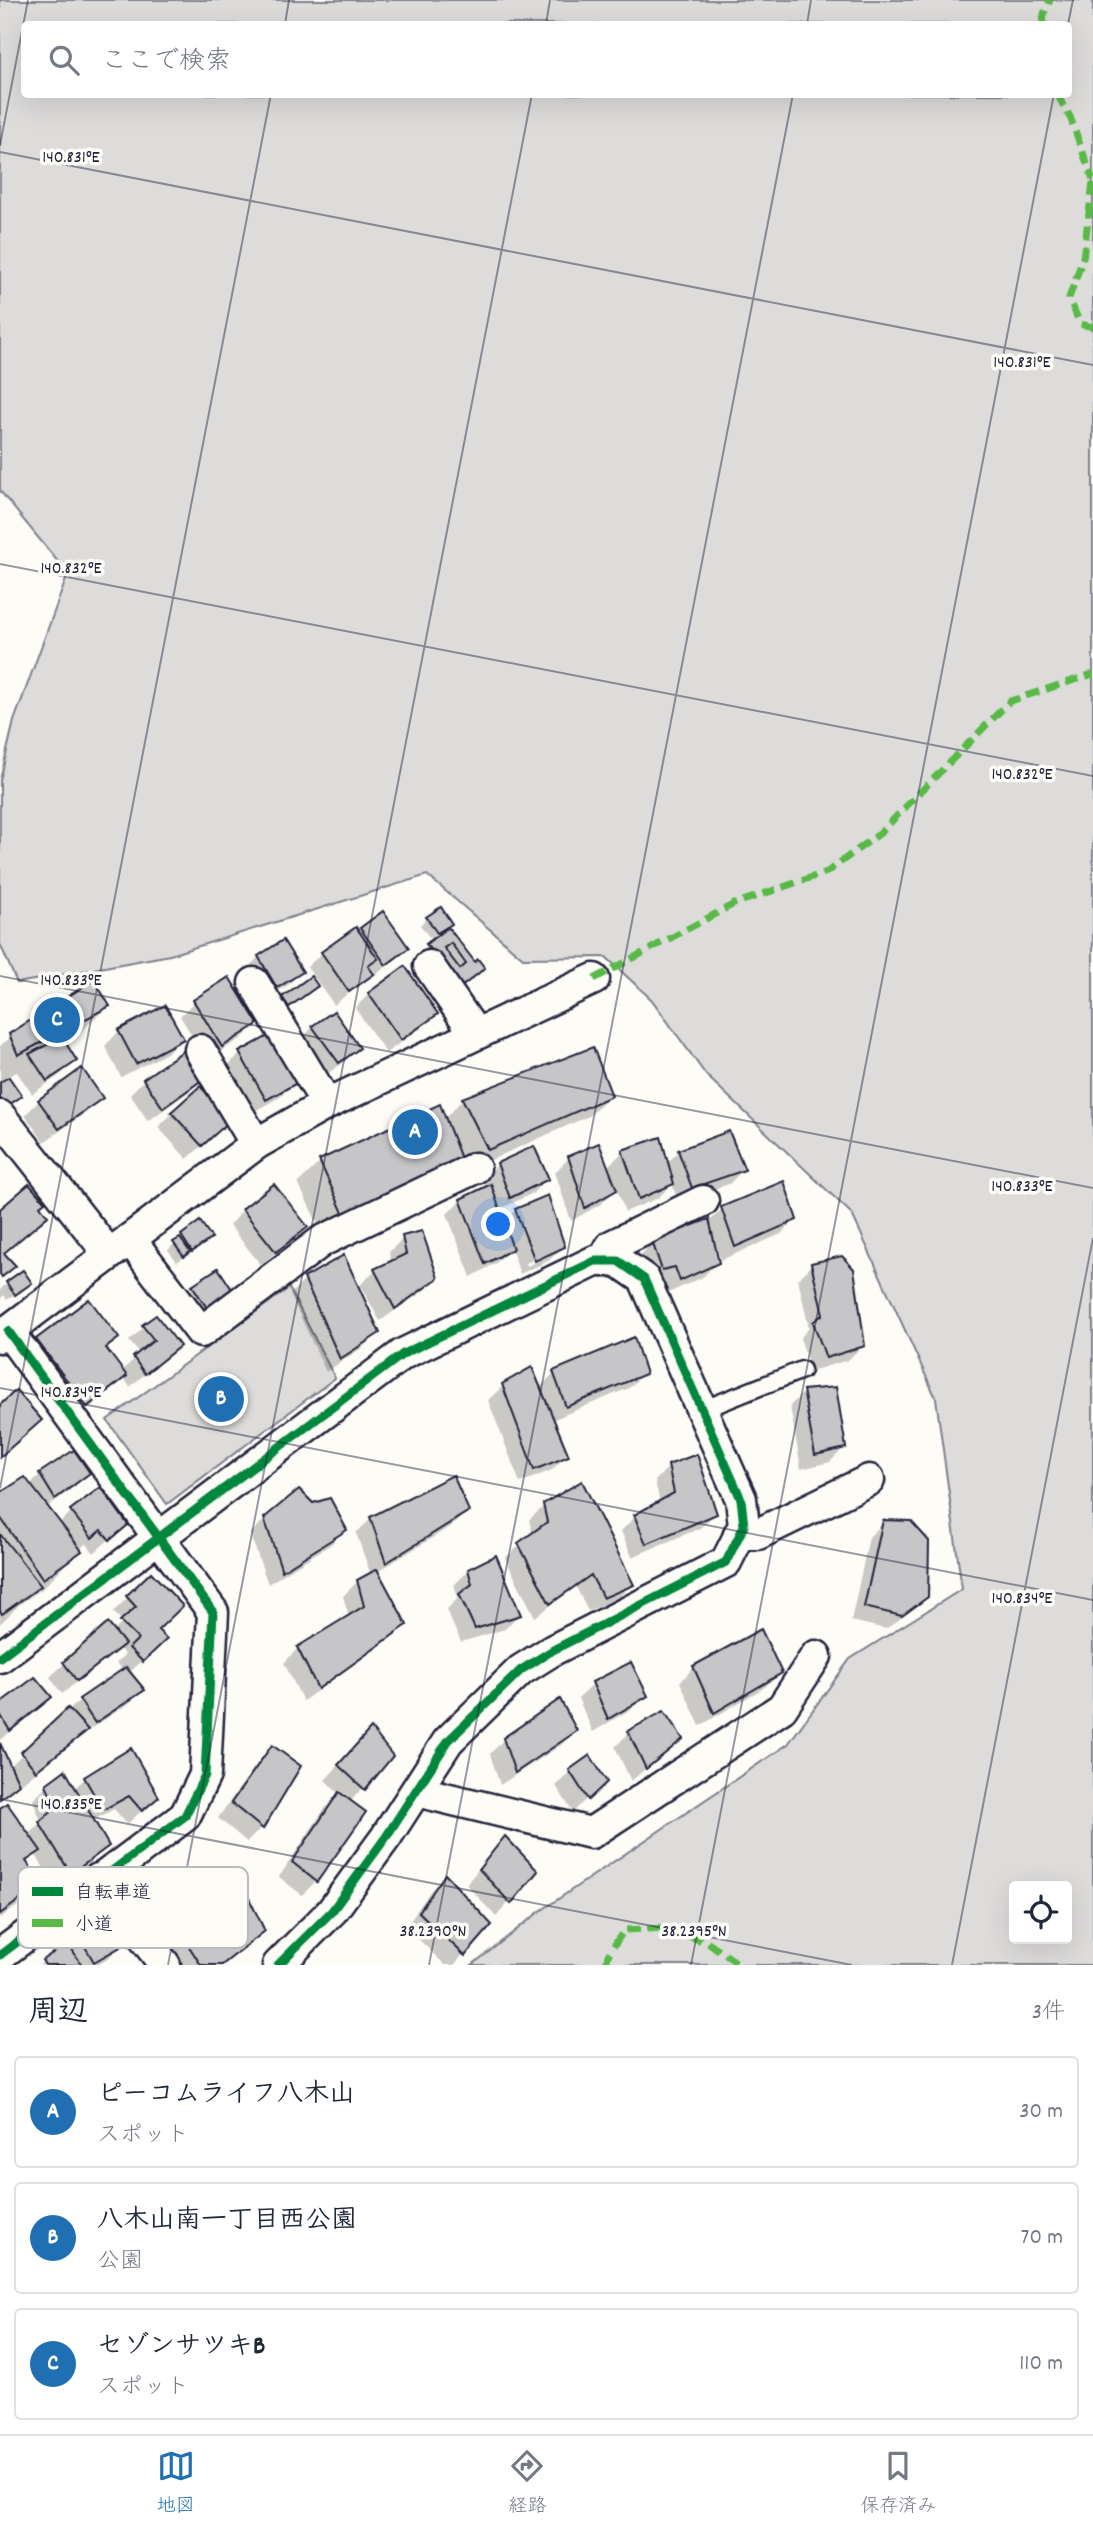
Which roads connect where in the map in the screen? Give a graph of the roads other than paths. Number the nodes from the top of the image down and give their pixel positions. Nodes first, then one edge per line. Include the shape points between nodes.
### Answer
1 (429, 966) dead end
2 (594, 979) dead end
3 (254, 983) dead end
4 (475, 1034) junction
5 (200, 1050) dead end
6 (327, 1104) junction
7 (0, 1116) edge
8 (256, 1144) junction
9 (475, 1168) dead end
10 (703, 1201) dead end
11 (119, 1246) junction
12 (603, 1261) junction
13 (4, 1334) edge
14 (802, 1370) dead end
15 (702, 1409) junction
16 (869, 1480) dead end
17 (739, 1534) junction
18 (158, 1536) junction
19 (816, 1656) dead end
20 (0, 1657) edge
21 (416, 1791) junction
22 (116, 1867) edge
23 (18, 1941) edge
24 (152, 1948) edge
25 (0, 1955) edge
26 (166, 1965) edge
27 (278, 1965) edge

1 - 4 street
2 - 4 street
3 - 6 street
4 - 6 street
5 - 8 street
6 - 8 street
7 - 11 street
8 - 11 street
9 - 11 street via 322,1241 201,1332
10 - 12 street via 611,1246
11 - 13 street
12 - 15 street via 618,1261 644,1279
12 - 18 street via 403,1353
13 - 18 street
14 - 15 lane
15 - 17 street via 741,1499 744,1526
16 - 17 street via 758,1534
17 - 21 street via 726,1562 521,1670 449,1741
18 - 20 street
18 - 22 street via 213,1612 205,1775 185,1816
19 - 21 street via 782,1707 591,1833
21 - 27 street via 332,1911
23 - 25 street
24 - 26 street

